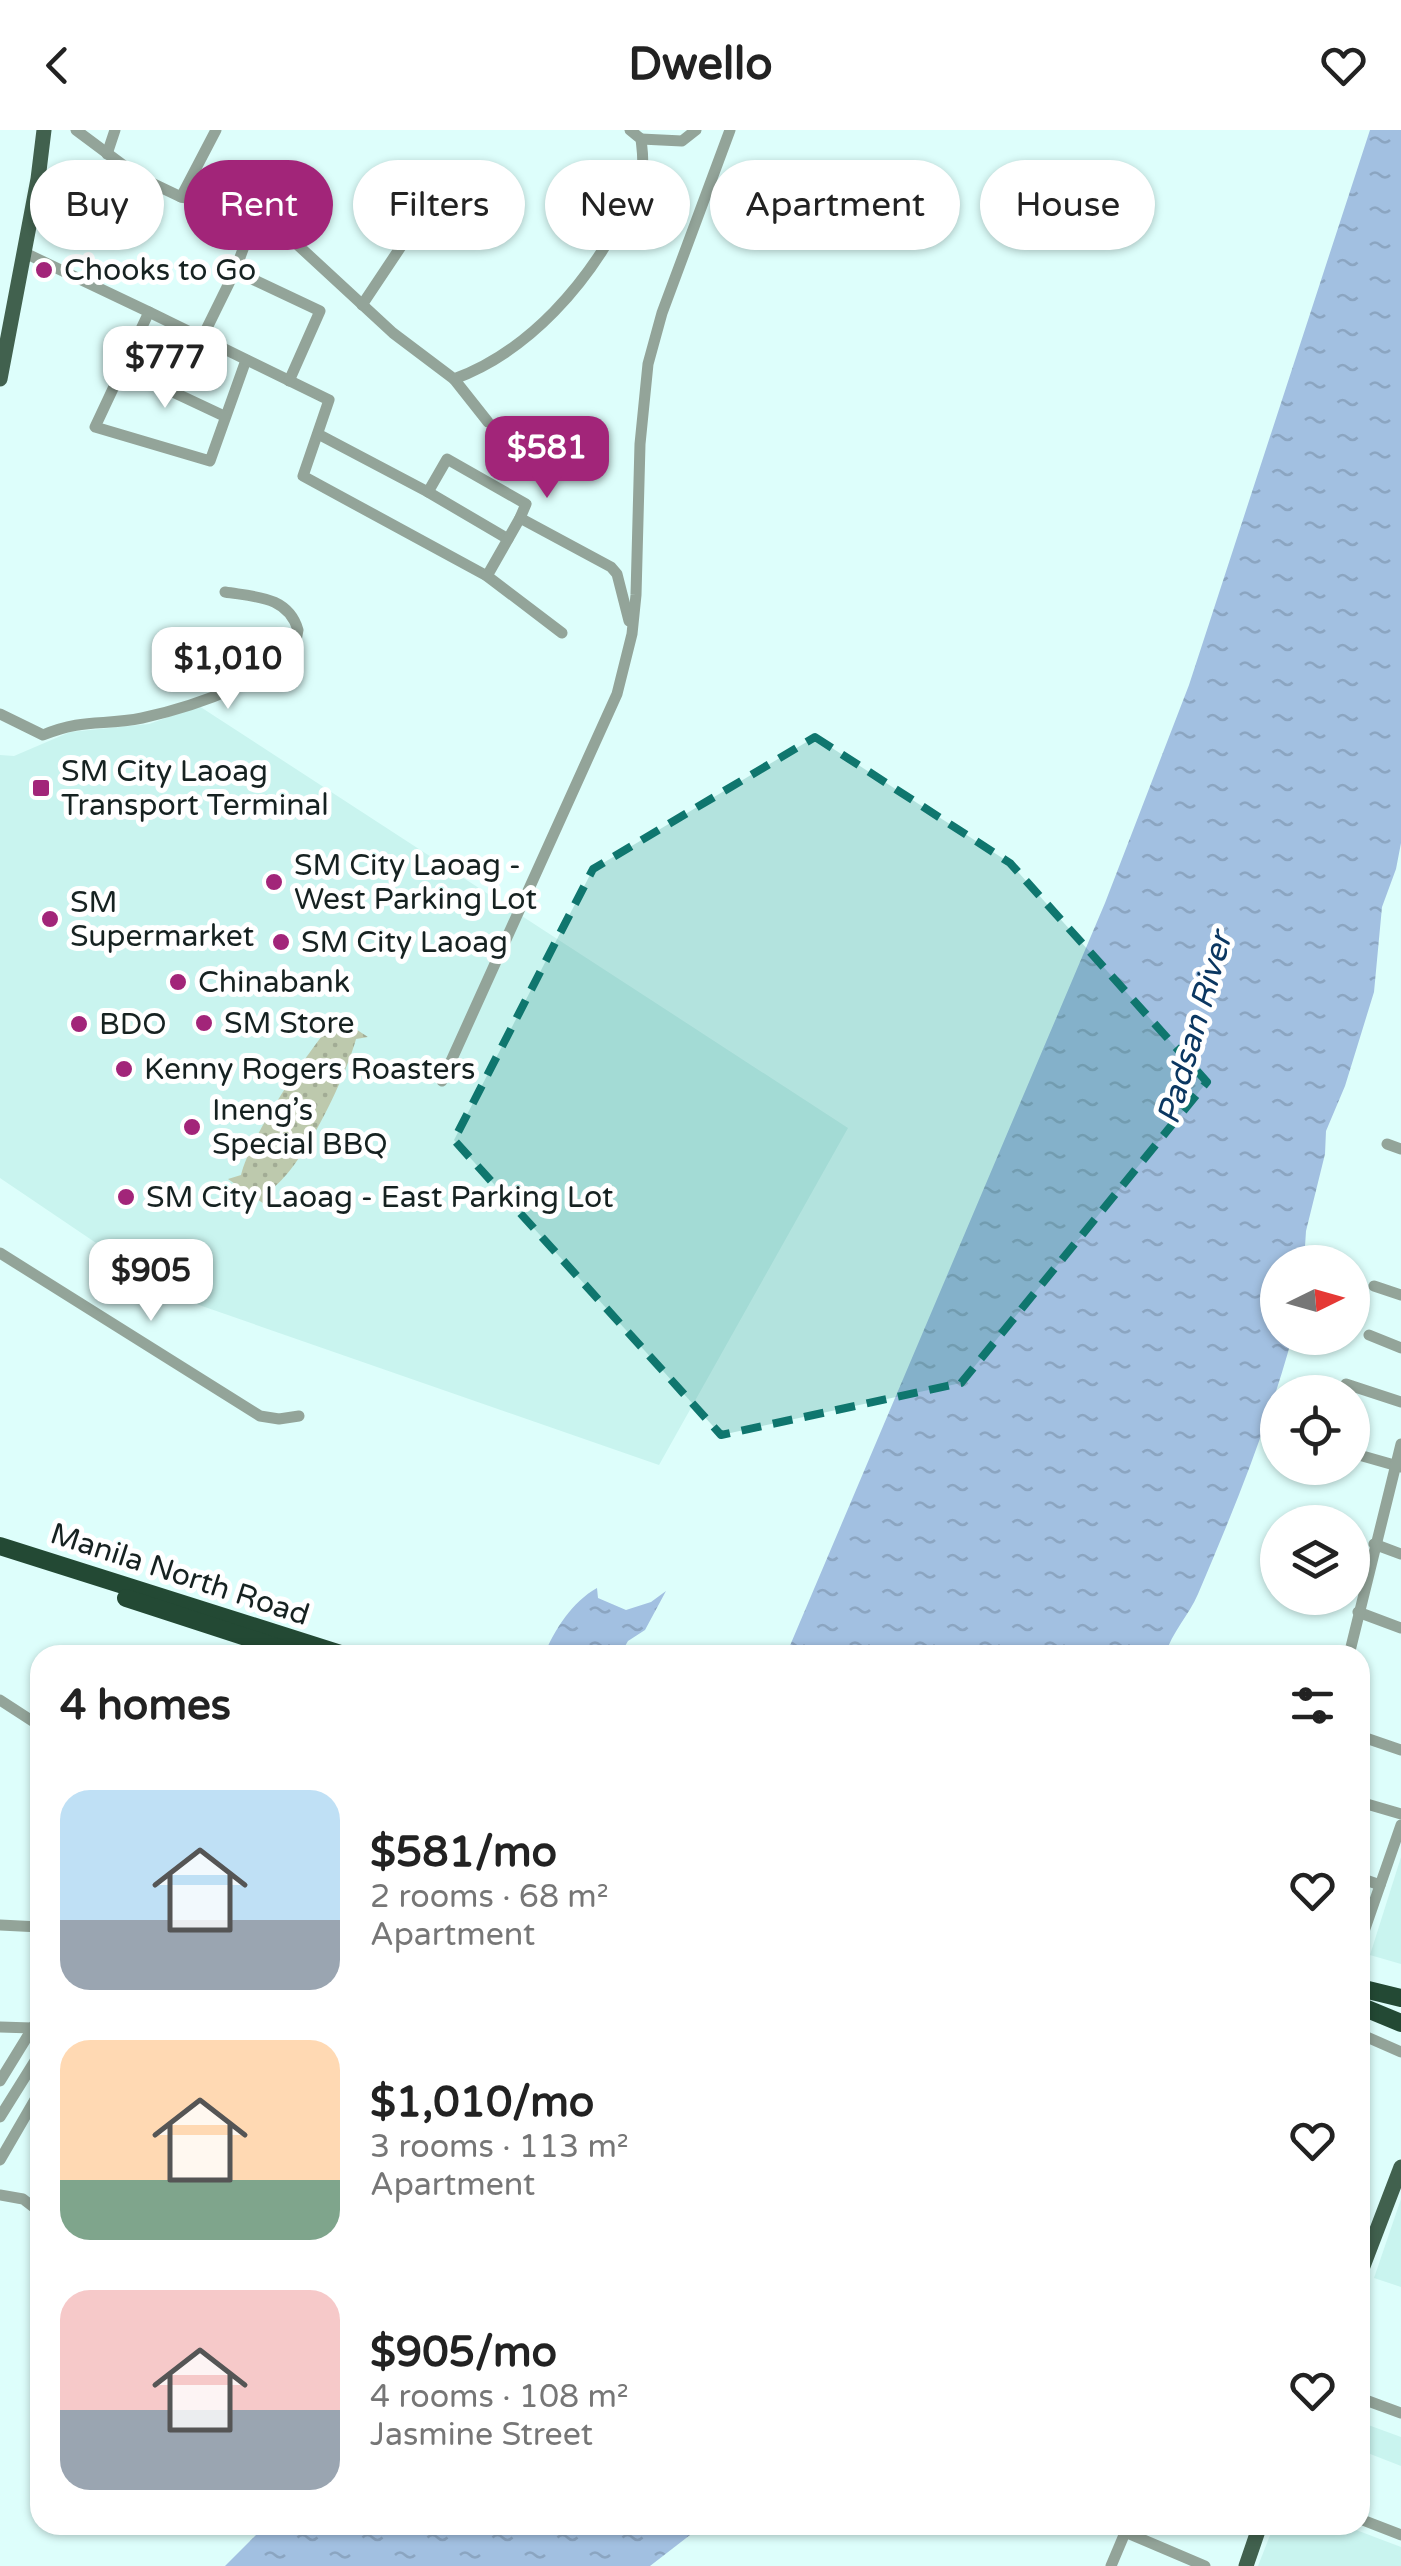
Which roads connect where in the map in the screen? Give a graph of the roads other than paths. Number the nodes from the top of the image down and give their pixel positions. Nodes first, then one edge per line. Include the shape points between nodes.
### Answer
1 (44, 130) edge
2 (76, 130) edge
3 (115, 130) edge
4 (216, 130) edge
5 (696, 130) edge
6 (730, 130) edge
7 (636, 134) edge
8 (107, 154) junction
9 (181, 197) junction
10 (184, 198) edge
11 (243, 250) edge
12 (300, 250) edge
13 (399, 250) edge
14 (25, 253) junction
15 (235, 271) junction
16 (362, 305) junction
17 (148, 312) junction
18 (202, 338) junction
19 (246, 360) junction
20 (124, 369) junction
21 (0, 379) edge
22 (454, 379) junction
23 (290, 381) junction
24 (224, 416) junction
25 (488, 422) dead end
26 (318, 434) junction
27 (428, 492) junction
28 (520, 518) junction
29 (508, 539) junction
30 (487, 576) junction
31 (225, 592) dead end
32 (562, 633) dead end
33 (632, 634) junction
34 (0, 714) edge
35 (442, 1081) dead end
36 (1387, 1144) dead end
37 (1401, 1149) edge
38 (0, 1254) edge
39 (1374, 1286) dead end
40 (1401, 1295) edge
41 (1370, 1335) edge
42 (1401, 1348) edge
43 (1370, 1392) edge
44 (1401, 1402) edge
45 (299, 1416) dead end
46 (1401, 1444) edge
47 (1370, 1458) edge
48 (1398, 1466) edge
49 (1374, 1544) junction
50 (0, 1546) edge
51 (1401, 1554) edge
52 (0, 1556) edge
53 (1370, 1561) edge
54 (186, 1611) junction
55 (1357, 1615) edge
56 (1366, 1615) edge
57 (1401, 1628) edge
58 (276, 1645) edge
59 (308, 1645) edge
60 (1350, 1645) edge
61 (0, 1700) edge
62 (30, 1720) edge
63 (1370, 1739) edge
64 (1401, 1750) edge
65 (1370, 1805) edge
66 (1401, 1814) edge
67 (1401, 1826) edge
68 (1370, 1882) edge
69 (1380, 1885) junction
70 (1370, 1914) edge
71 (0, 1926) edge
72 (30, 1926) edge
73 (1370, 1990) edge
74 (1401, 1998) edge
75 (1370, 2010) edge
76 (1401, 2023) edge
77 (0, 2027) edge
78 (30, 2028) edge
79 (30, 2031) edge
80 (1370, 2038) edge
81 (1401, 2052) edge
82 (30, 2069) edge
83 (0, 2081) edge
84 (30, 2108) edge
85 (0, 2117) edge
86 (0, 2160) edge
87 (1401, 2167) edge
88 (0, 2194) edge
89 (30, 2204) edge
90 (1370, 2248) edge
91 (1370, 2402) edge
92 (1401, 2413) edge
93 (1370, 2523) edge
94 (1123, 2535) edge
95 (1141, 2535) edge
96 (1257, 2535) edge
97 (1401, 2535) edge
98 (1111, 2566) edge
99 (1205, 2566) edge
100 (1246, 2566) edge

1 - 14 main road
2 - 8 street
3 - 8 street
4 - 9 street
5 - 7 street via 682,141
6 - 33 street via 648,364
7 - 22 street via 638,187 579,283 508,352
8 - 9 street
9 - 10 street
11 - 15 street
12 - 16 street
13 - 16 street
14 - 17 street
14 - 21 main road
15 - 18 street
15 - 23 street via 320,311
16 - 22 street
17 - 18 street
17 - 20 street
18 - 19 street
19 - 23 street
19 - 24 street
20 - 24 street
20 - 24 street via 94,427 210,460
22 - 25 street
23 - 26 street via 329,400
26 - 27 street
26 - 30 street via 303,476
27 - 28 street via 446,459 526,504
27 - 29 street
28 - 29 street
28 - 33 street via 618,574
29 - 30 street
30 - 32 street
31 - 34 street via 278,603 298,630 291,651 243,686 143,718 80,722 42,735
33 - 35 street via 617,694
36 - 37 street
38 - 45 street via 260,1416
39 - 40 street
41 - 42 street
43 - 44 street
46 - 48 street
47 - 48 street
48 - 49 street
49 - 51 street
49 - 53 street
50 - 54 highway, Manila North Road
52 - 54 highway, Manila North Road
54 - 58 highway, Manila North Road
54 - 59 highway, Manila North Road
55 - 60 street
56 - 57 street
61 - 62 street
63 - 64 street
65 - 66 street
67 - 69 street
68 - 69 street
69 - 70 street
71 - 72 street
73 - 74 highway
75 - 76 highway
77 - 78 street
79 - 83 street
80 - 81 street
82 - 85 street
84 - 86 street
87 - 90 main road
88 - 89 street
91 - 92 street
93 - 97 street
94 - 98 street
95 - 99 street
96 - 100 main road

